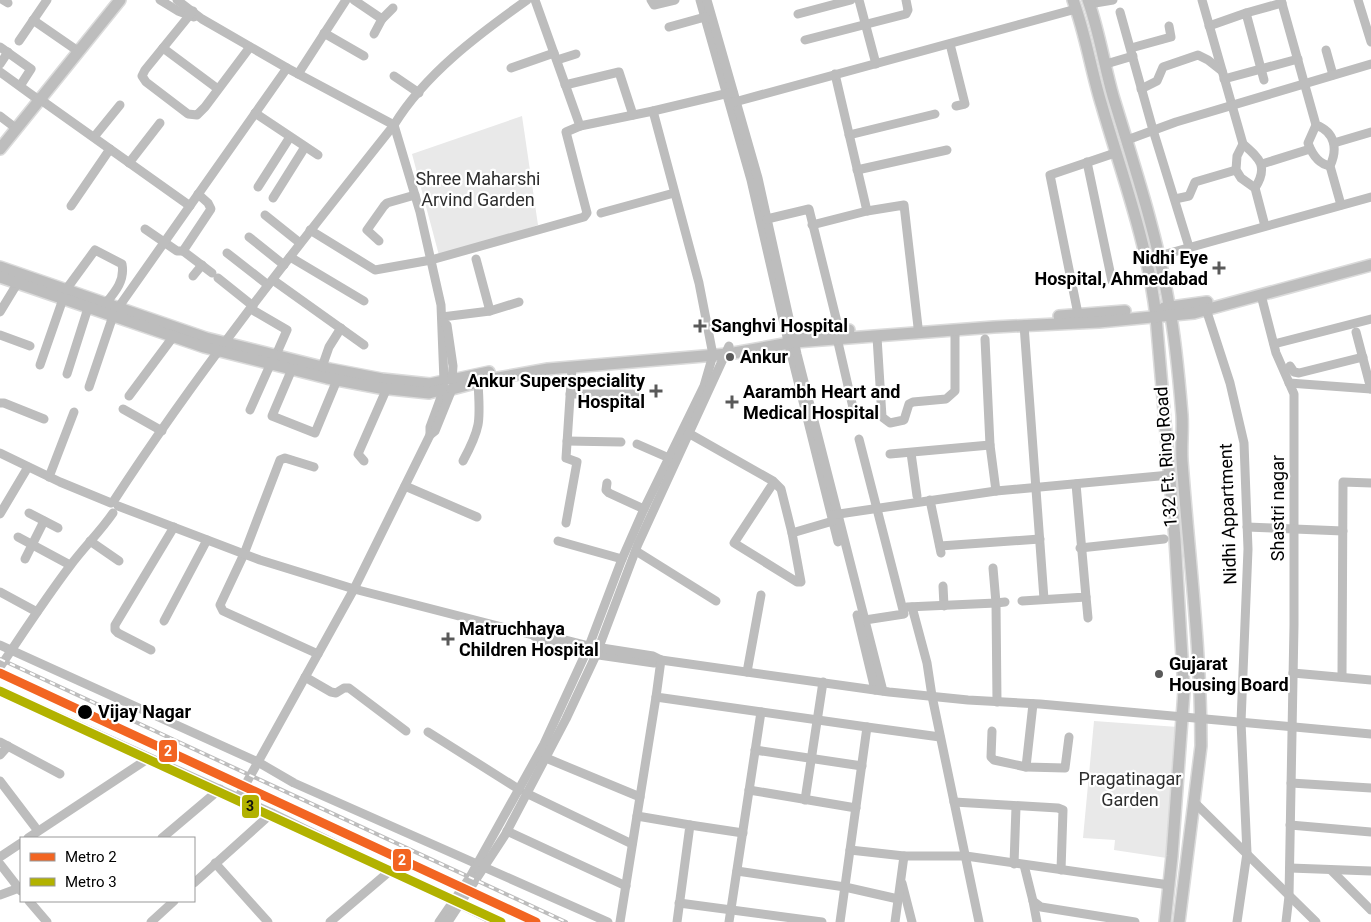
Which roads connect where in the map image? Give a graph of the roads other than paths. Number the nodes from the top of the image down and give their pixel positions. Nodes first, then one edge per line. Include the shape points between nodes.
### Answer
1 (46, 0) edge
2 (113, 0) edge
3 (120, 0) edge
4 (160, 0) edge
5 (177, 0) edge
6 (346, 0) edge
7 (354, 0) edge
8 (527, 0) edge
9 (535, 0) edge
10 (651, 0) edge
11 (675, 0) edge
12 (700, 0) edge
13 (707, 0) edge
14 (851, 0) edge
15 (859, 0) edge
16 (906, 0) edge
17 (1113, 0) edge
18 (1202, 0) edge
19 (1358, 0) edge
20 (1281, 1) edge
21 (1088, 2) edge
22 (1074, 4) edge
23 (393, 8) dead end
24 (1120, 12) dead end
25 (191, 13) junction
26 (798, 14) dead end
27 (1246, 14) junction
28 (704, 17) junction
29 (382, 19) junction
30 (33, 20) junction
31 (866, 25) junction
32 (1169, 26) dead end
33 (1209, 26) junction
34 (669, 27) dead end
35 (324, 33) junction
36 (374, 34) dead end
37 (805, 40) dead end
38 (19, 41) dead end
39 (1371, 42) edge
40 (950, 44) junction
41 (0, 46) edge
42 (250, 46) junction
43 (163, 48) junction
44 (76, 49) junction
45 (1326, 50) dead end
46 (8, 52) junction
47 (1132, 52) junction
48 (576, 54) dead end
49 (364, 56) dead end
50 (556, 57) junction
51 (1298, 59) junction
52 (0, 64) edge
53 (876, 64) junction
54 (1106, 64) junction
55 (1371, 64) edge
56 (286, 68) junction
57 (511, 68) dead end
58 (1262, 70) junction
59 (0, 72) edge
60 (298, 74) junction
61 (835, 74) junction
62 (1223, 75) junction
63 (1333, 75) junction
64 (394, 76) dead end
65 (1264, 80) dead end
66 (1304, 84) junction
67 (565, 85) junction
68 (20, 86) junction
69 (1141, 88) junction
70 (218, 89) junction
71 (418, 93) junction
72 (731, 98) junction
73 (39, 99) junction
74 (120, 105) dead end
75 (1232, 105) junction
76 (956, 106) dead end
77 (653, 111) junction
78 (255, 113) junction
79 (935, 114) dead end
80 (634, 115) junction
81 (0, 116) edge
82 (160, 123) dead end
83 (394, 125) junction
84 (13, 126) junction
85 (580, 126) junction
86 (1316, 126) junction
87 (1153, 130) junction
88 (1371, 132) edge
89 (849, 135) junction
90 (94, 137) junction
91 (290, 137) junction
92 (1126, 140) junction
93 (0, 141) edge
94 (1334, 143) junction
95 (1243, 144) junction
96 (305, 147) junction
97 (0, 148) edge
98 (110, 149) junction
99 (1310, 149) junction
100 (947, 150) dead end
101 (1116, 152) junction
102 (318, 156) dead end
103 (129, 162) junction
104 (1087, 162) junction
105 (1262, 164) junction
106 (1330, 166) junction
107 (858, 170) junction
108 (1236, 170) junction
109 (258, 187) dead end
110 (1255, 188) junction
111 (674, 193) junction
112 (198, 194) junction
113 (415, 195) junction
114 (1371, 197) edge
115 (272, 198) dead end
116 (1175, 199) junction
117 (1341, 205) junction
118 (71, 206) dead end
119 (190, 206) junction
120 (867, 211) junction
121 (601, 212) dead end
122 (264, 215) dead end
123 (767, 219) junction
124 (812, 225) junction
125 (1265, 226) junction
126 (145, 229) dead end
127 (310, 230) junction
128 (249, 236) dead end
129 (379, 241) dead end
130 (164, 242) junction
131 (300, 244) junction
132 (1189, 247) junction
133 (183, 251) junction
134 (227, 253) dead end
135 (1159, 256) junction
136 (290, 257) junction
137 (1371, 258) edge
138 (476, 259) dead end
139 (431, 260) junction
140 (202, 265) junction
141 (284, 265) junction
142 (1371, 265) edge
143 (0, 267) edge
144 (192, 276) dead end
145 (0, 277) edge
146 (1112, 281) dead end
147 (271, 283) junction
148 (17, 284) junction
149 (1261, 294) junction
150 (64, 295) junction
151 (364, 301) dead end
152 (519, 302) dead end
153 (106, 303) junction
154 (88, 308) junction
155 (252, 308) junction
156 (1206, 310) junction
157 (490, 311) junction
158 (1170, 311) junction
159 (0, 312) edge
160 (115, 312) junction
161 (1155, 313) junction
162 (1078, 314) junction
163 (442, 319) junction
164 (1371, 319) edge
165 (1024, 325) junction
166 (918, 327) junction
167 (340, 328) junction
168 (955, 331) junction
169 (1356, 332) dead end
170 (838, 334) junction
171 (0, 335) edge
172 (173, 337) junction
173 (877, 337) junction
174 (985, 339) dead end
175 (791, 340) junction
176 (1274, 344) junction
177 (364, 345) dead end
178 (30, 346) dead end
179 (222, 347) junction
180 (729, 350) junction
181 (714, 351) junction
182 (1363, 357) junction
183 (273, 359) junction
184 (40, 365) dead end
185 (1290, 366) dead end
186 (322, 367) junction
187 (572, 367) junction
188 (292, 369) junction
189 (67, 374) dead end
190 (336, 380) junction
191 (478, 382) junction
192 (1289, 383) junction
193 (448, 385) junction
194 (89, 388) dead end
195 (387, 388) junction
196 (1371, 389) edge
197 (570, 394) junction
198 (635, 394) dead end
199 (129, 396) dead end
200 (0, 403) edge
201 (123, 409) dead end
202 (250, 410) dead end
203 (74, 412) dead end
204 (854, 412) dead end
205 (44, 419) dead end
206 (162, 430) junction
207 (690, 434) junction
208 (859, 439) dead end
209 (567, 441) junction
210 (621, 442) dead end
211 (637, 444) dead end
212 (990, 445) junction
213 (912, 453) junction
214 (0, 454) edge
215 (890, 454) dead end
216 (670, 458) junction
217 (364, 461) dead end
218 (463, 461) dead end
219 (28, 467) junction
220 (314, 467) dead end
221 (1170, 475) junction
222 (49, 477) junction
223 (774, 482) junction
224 (607, 483) dead end
225 (1371, 483) edge
226 (1076, 484) junction
227 (405, 486) junction
228 (1036, 488) junction
229 (996, 491) junction
230 (917, 496) dead end
231 (930, 500) junction
232 (113, 507) junction
233 (875, 507) junction
234 (644, 509) junction
235 (29, 513) dead end
236 (0, 514) edge
237 (477, 517) dead end
238 (833, 517) junction
239 (44, 521) junction
240 (566, 523) dead end
241 (1247, 527) junction
242 (58, 528) dead end
243 (174, 528) junction
244 (1294, 530) junction
245 (1343, 531) junction
246 (792, 533) junction
247 (18, 536) dead end
248 (91, 540) junction
249 (207, 540) junction
250 (1040, 540) junction
251 (1164, 540) dead end
252 (558, 541) dead end
253 (32, 544) junction
254 (1080, 548) junction
255 (636, 551) junction
256 (244, 554) junction
257 (25, 559) dead end
258 (622, 559) junction
259 (119, 561) dead end
260 (70, 565) junction
261 (994, 568) dead end
262 (943, 586) dead end
263 (354, 589) junction
264 (0, 592) edge
265 (761, 595) dead end
266 (1086, 598) junction
267 (1044, 599) junction
268 (1022, 601) dead end
269 (716, 602) dead end
270 (1001, 602) junction
271 (944, 606) junction
272 (902, 607) junction
273 (912, 607) junction
274 (37, 612) junction
275 (1088, 618) dead end
276 (865, 620) junction
277 (164, 621) dead end
278 (0, 645) edge
279 (10, 649) junction
280 (151, 650) dead end
281 (592, 650) junction
282 (318, 654) junction
283 (661, 660) junction
284 (0, 667) edge
285 (747, 672) junction
286 (1293, 673) junction
287 (305, 677) junction
288 (1342, 677) junction
289 (1371, 680) edge
290 (823, 682) junction
291 (0, 690) edge
292 (879, 690) junction
293 (932, 696) junction
294 (656, 697) junction
295 (997, 702) junction
296 (1033, 704) junction
297 (761, 712) junction
298 (1183, 716) junction
299 (816, 720) junction
300 (1201, 720) junction
301 (1241, 722) junction
302 (867, 727) junction
303 (1292, 727) junction
304 (992, 730) dead end
305 (406, 731) dead end
306 (428, 732) dead end
307 (1371, 734) edge
308 (940, 737) junction
309 (1069, 738) dead end
310 (4, 744) edge
311 (755, 750) junction
312 (0, 755) edge
313 (149, 758) junction
314 (546, 758) junction
315 (812, 758) junction
316 (258, 762) junction
317 (862, 766) junction
318 (1026, 767) junction
319 (60, 774) dead end
320 (0, 781) edge
321 (1291, 783) junction
322 (1371, 788) edge
323 (220, 789) junction
324 (749, 790) junction
325 (524, 792) junction
326 (640, 797) junction
327 (238, 798) junction
328 (805, 800) junction
329 (954, 802) junction
330 (1194, 802) junction
331 (1016, 807) junction
332 (856, 808) junction
333 (272, 813) junction
334 (637, 816) junction
335 (690, 825) junction
336 (1290, 825) junction
337 (35, 827) dead end
338 (507, 831) junction
339 (1371, 832) edge
340 (743, 833) junction
341 (30, 837) edge
342 (163, 837) edge
343 (20, 844) edge
344 (632, 844) junction
345 (850, 850) junction
346 (1246, 854) junction
347 (904, 856) junction
348 (966, 856) junction
349 (0, 857) edge
350 (215, 862) junction
351 (0, 864) edge
352 (1014, 864) junction
353 (480, 866) junction
354 (1024, 866) junction
355 (1290, 868) junction
356 (391, 870) junction
357 (1061, 870) junction
358 (1332, 870) junction
359 (737, 871) junction
360 (1371, 872) edge
361 (901, 878) junction
362 (195, 882) edge
363 (1169, 885) junction
364 (626, 886) junction
365 (845, 887) junction
366 (20, 890) edge
367 (0, 896) edge
368 (1290, 896) junction
369 (898, 899) junction
370 (1033, 901) junction
371 (30, 902) edge
372 (173, 902) edge
373 (458, 903) junction
374 (679, 903) junction
375 (731, 909) junction
376 (1371, 910) edge
377 (1109, 920) edge
378 (47, 922) edge
379 (152, 922) edge
380 (268, 922) edge
381 (330, 922) edge
382 (439, 922) edge
383 (448, 922) edge
384 (496, 922) edge
385 (608, 922) edge
386 (620, 922) edge
387 (677, 922) edge
388 (730, 922) edge
389 (822, 922) edge
390 (840, 922) edge
391 (895, 922) edge
392 (912, 922) edge
393 (980, 922) edge
394 (1038, 922) edge
395 (1135, 922) edge
396 (1164, 922) edge
397 (1179, 922) edge
398 (1237, 922) edge
399 (1286, 922) edge
400 (1316, 922) edge

1 - 30 street
2 - 44 main road
3 - 73 main road
4 - 25 street
5 - 25 street
6 - 35 street
7 - 29 street
8 - 71 street via 496,22
9 - 50 street
10 - 11 street via 657,4
12 - 28 street
13 - 72 street
14 - 26 street
15 - 31 street
16 - 31 street via 906,14
17 - 21 street
18 - 33 street
19 - 39 street
20 - 27 street
20 - 51 street
21 - 54 main road, 132 Ft. Ring Road
22 - 40 street
22 - 101 main road, 132 Ft. Ring Road
23 - 29 street
24 - 47 street
25 - 42 street
25 - 43 street
27 - 33 street
27 - 58 street
28 - 34 street
28 - 72 street
29 - 36 street
30 - 38 street
30 - 44 street
31 - 37 street
31 - 53 street
32 - 47 street via 1172,37
33 - 62 street
35 - 49 street
35 - 60 street
40 - 53 street
40 - 76 street via 965,104
41 - 46 street
42 - 56 street
42 - 70 street
43 - 70 street
43 - 70 street via 142,76 188,114 198,115
44 - 73 main road
45 - 63 street
46 - 52 street
46 - 68 street via 30,69
47 - 54 street
47 - 69 street
48 - 50 street
50 - 57 street
50 - 67 street
51 - 58 street
51 - 66 street
53 - 61 street
54 - 92 main road, 132 Ft. Ring Road
55 - 63 street
56 - 60 street
56 - 78 street
58 - 62 street
58 - 65 street
59 - 68 street
60 - 83 street
61 - 72 street
61 - 89 street
62 - 69 street via 1198,55 1163,67 1157,81
62 - 75 street
63 - 66 street
64 - 71 street
66 - 75 street
66 - 86 street
67 - 80 street via 620,72
67 - 85 street
68 - 73 street
69 - 87 street
71 - 83 street
72 - 77 street
72 - 123 street
72 - 175 street
73 - 84 main road
73 - 90 street
73 - 97 main road
74 - 90 street
75 - 87 street
75 - 95 street
77 - 80 street
77 - 111 street
78 - 91 street
78 - 112 street
79 - 89 street
80 - 85 street
81 - 84 street
82 - 103 street
83 - 113 street
83 - 127 street
84 - 93 main road
85 - 139 street via 566,132 586,216
86 - 94 street via 1330,135
86 - 99 street via 1308,143
87 - 92 street
87 - 116 street
88 - 94 street
89 - 107 street
90 - 98 street
91 - 96 street
91 - 109 street
92 - 135 main road, 132 Ft. Ring Road
94 - 106 street via 1335,156
95 - 105 street
95 - 108 street via 1237,156
96 - 102 street
96 - 115 street
98 - 103 street
98 - 118 street
99 - 105 street
99 - 106 street via 1313,156
100 - 107 street
101 - 104 street
101 - 161 main road, 132 Ft. Ring Road via 1139,233
103 - 119 street
104 - 146 street
104 - 162 street via 1050,175
105 - 110 street
106 - 117 street
107 - 120 street
108 - 110 street
108 - 116 street via 1196,182 1189,196
110 - 125 street
111 - 121 street
111 - 181 street
112 - 119 street
112 - 133 street via 211,209
113 - 129 street via 384,206 367,230
113 - 139 street
114 - 117 street
116 - 132 street
117 - 125 street
119 - 130 street
120 - 124 street
120 - 166 street via 904,205
122 - 131 street
123 - 124 street via 809,209
123 - 175 street
124 - 170 street
125 - 132 street
126 - 130 street
127 - 131 street
127 - 139 street via 375,270
128 - 141 street
130 - 133 street via 176,251
130 - 160 street
131 - 136 street
132 - 135 street
133 - 140 street
134 - 147 street
135 - 158 main road, 132 Ft. Ring Road
136 - 141 street
136 - 151 street
137 - 158 main road
138 - 157 street
139 - 163 street
140 - 144 street
140 - 155 street
141 - 147 street
142 - 149 main road
143 - 150 main road
145 - 148 main road
147 - 155 street
147 - 167 street
148 - 150 main road
148 - 159 street
149 - 156 main road
149 - 176 street, Shastri nagar
150 - 153 main road
150 - 153 street via 95,250 122,264 124,274
150 - 154 main road
150 - 184 street
152 - 157 street
153 - 160 main road
154 - 160 main road
154 - 189 street
155 - 179 street
155 - 183 street via 286,330
156 - 158 main road
156 - 241 street, Nidhi Appartment via 1230,383 1244,443
157 - 163 street
158 - 161 main road
158 - 300 main road, 132 Ft. Ring Road via 1182,416 1182,459 1197,622
160 - 172 main road
160 - 179 main road
160 - 194 street
161 - 162 main road
161 - 165 main road
161 - 221 main road, 132 Ft. Ring Road
162 - 166 main road
163 - 193 street via 440,326
164 - 176 street
165 - 168 main road
165 - 228 street
166 - 170 main road
167 - 177 street
167 - 186 street
168 - 173 main road
168 - 173 street via 955,392 946,399 913,402 909,404 904,420 890,423 882,417
169 - 182 street
170 - 173 main road
170 - 175 main road
170 - 204 street
171 - 178 street
172 - 179 main road
172 - 199 street
174 - 212 street
175 - 180 main road
175 - 238 street
176 - 192 street, Shastri nagar
179 - 183 main road
179 - 206 street
180 - 181 main road
180 - 207 street
181 - 187 main road
181 - 193 main road via 547,363 485,372
181 - 216 street via 704,386
182 - 185 street via 1299,373
182 - 196 street
183 - 186 main road
183 - 188 main road
183 - 202 street
186 - 193 main road via 382,379
187 - 191 main road
187 - 197 street
188 - 190 main road
188 - 190 street via 272,416 315,433
190 - 195 main road
191 - 193 main road
191 - 218 street via 480,421
192 - 196 street
192 - 244 street, Shastri nagar via 1294,394
193 - 195 main road via 429,393
193 - 227 street via 430,427 430,435
195 - 217 street via 358,454
197 - 198 street
197 - 209 street
200 - 205 street
201 - 206 street
203 - 222 street
206 - 232 street
207 - 223 street
207 - 255 street
208 - 233 street
209 - 210 street
209 - 240 street via 566,458 577,462
211 - 216 street
212 - 213 street
212 - 229 street
213 - 215 street
213 - 230 street
214 - 219 street
216 - 234 street
219 - 222 street
219 - 236 street
220 - 256 street via 285,458 280,460
221 - 226 street
221 - 298 main road, 132 Ft. Ring Road via 1183,640
222 - 232 street via 62,486
223 - 246 street via 781,490
223 - 246 street via 734,542 801,582
224 - 234 street via 606,490 610,493
225 - 245 street via 1343,482
226 - 228 street
226 - 254 street
227 - 237 street
227 - 263 street
228 - 229 street
228 - 250 street
229 - 231 street
231 - 233 street
231 - 250 street via 941,550
232 - 243 street via 155,525
232 - 248 street via 98,535
233 - 238 street
233 - 272 street
234 - 258 street
235 - 239 street
238 - 246 street
238 - 276 street
238 - 292 street
239 - 242 street
239 - 253 street
241 - 244 street
241 - 301 street, Nidhi Appartment via 1246,645
243 - 249 street
243 - 280 street via 115,630
244 - 245 street
244 - 286 street, Shastri nagar
245 - 288 street
247 - 253 street
248 - 259 street
248 - 260 street
249 - 256 street
249 - 277 street
250 - 267 street
251 - 254 street
252 - 258 street
253 - 257 street
253 - 260 street
254 - 266 street
255 - 269 street
255 - 281 street
256 - 263 street
256 - 282 street via 220,608
258 - 281 street
260 - 274 street
261 - 270 street
262 - 271 street
263 - 281 street via 533,635 539,640
263 - 282 street
264 - 274 street
265 - 285 street
266 - 267 street
266 - 275 street
267 - 268 street
270 - 271 street
270 - 295 street
271 - 273 street
272 - 273 street
272 - 276 street via 904,614
273 - 293 street
274 - 279 street
276 - 292 street
278 - 279 street
279 - 284 street
279 - 316 street
281 - 283 street via 653,656
281 - 314 street
281 - 325 street via 544,744
282 - 287 street
283 - 285 street
283 - 294 street
285 - 290 street
286 - 288 street
286 - 303 street, Shastri nagar
287 - 305 street via 331,692 349,688
287 - 316 street
288 - 289 street
290 - 292 street
290 - 299 street
291 - 313 street
292 - 293 street
293 - 295 street
293 - 308 street
294 - 297 street
294 - 326 street
295 - 296 street
296 - 298 street
296 - 318 street
297 - 299 street
297 - 311 street
298 - 300 street
298 - 363 main road, 132 Ft. Ring Road
299 - 302 street
299 - 315 street
300 - 301 street
300 - 330 main road, 132 Ft. Ring Road
301 - 303 street
301 - 346 street, Nidhi Appartment
302 - 308 street
302 - 317 street
303 - 307 street
303 - 321 street, Shastri nagar
304 - 318 street via 991,757
306 - 325 street
308 - 329 street
309 - 318 street via 1065,768
310 - 312 street
310 - 319 street
311 - 315 street
311 - 324 street
313 - 323 street
313 - 341 street
314 - 325 street
314 - 326 street
315 - 317 street
315 - 328 street
316 - 327 street
316 - 353 street via 294,784
317 - 332 street
320 - 337 street
321 - 322 street
321 - 336 street, Shastri nagar
323 - 327 street
323 - 342 street
324 - 328 street
324 - 340 street
325 - 338 street
325 - 344 street
325 - 353 street
326 - 334 street
327 - 333 street
328 - 332 street
329 - 331 street
329 - 348 street
330 - 346 street
330 - 397 main road, 132 Ft. Ring Road
331 - 352 street
331 - 357 street via 1064,810
332 - 345 street
333 - 350 street
333 - 356 street
334 - 335 street
334 - 344 street
335 - 340 street
335 - 374 street
336 - 339 street
336 - 355 street, Shastri nagar
338 - 353 street
338 - 364 street
340 - 359 street
343 - 349 street
344 - 364 street
345 - 347 street
345 - 365 street
346 - 368 street
346 - 398 street, Nidhi Appartment
347 - 348 street
347 - 361 street
348 - 352 street
348 - 393 street
350 - 362 street
350 - 380 street
351 - 366 street
352 - 354 street
353 - 373 street
353 - 385 street
354 - 357 street
354 - 370 street
355 - 358 street
355 - 368 street, Shastri nagar
356 - 373 street
356 - 381 street
357 - 363 street
358 - 360 street
358 - 376 street
359 - 365 street
359 - 375 street
361 - 369 street
361 - 392 street
363 - 396 main road, 132 Ft. Ring Road
364 - 386 street
365 - 369 street
365 - 390 street
366 - 367 street
368 - 399 street, Shastri nagar
368 - 400 street
369 - 391 street
370 - 377 street via 1041,907
370 - 394 street
371 - 378 street
372 - 379 street
373 - 382 street
373 - 383 street
373 - 384 street
374 - 375 street
374 - 387 street
375 - 388 street
375 - 389 street
377 - 395 street

